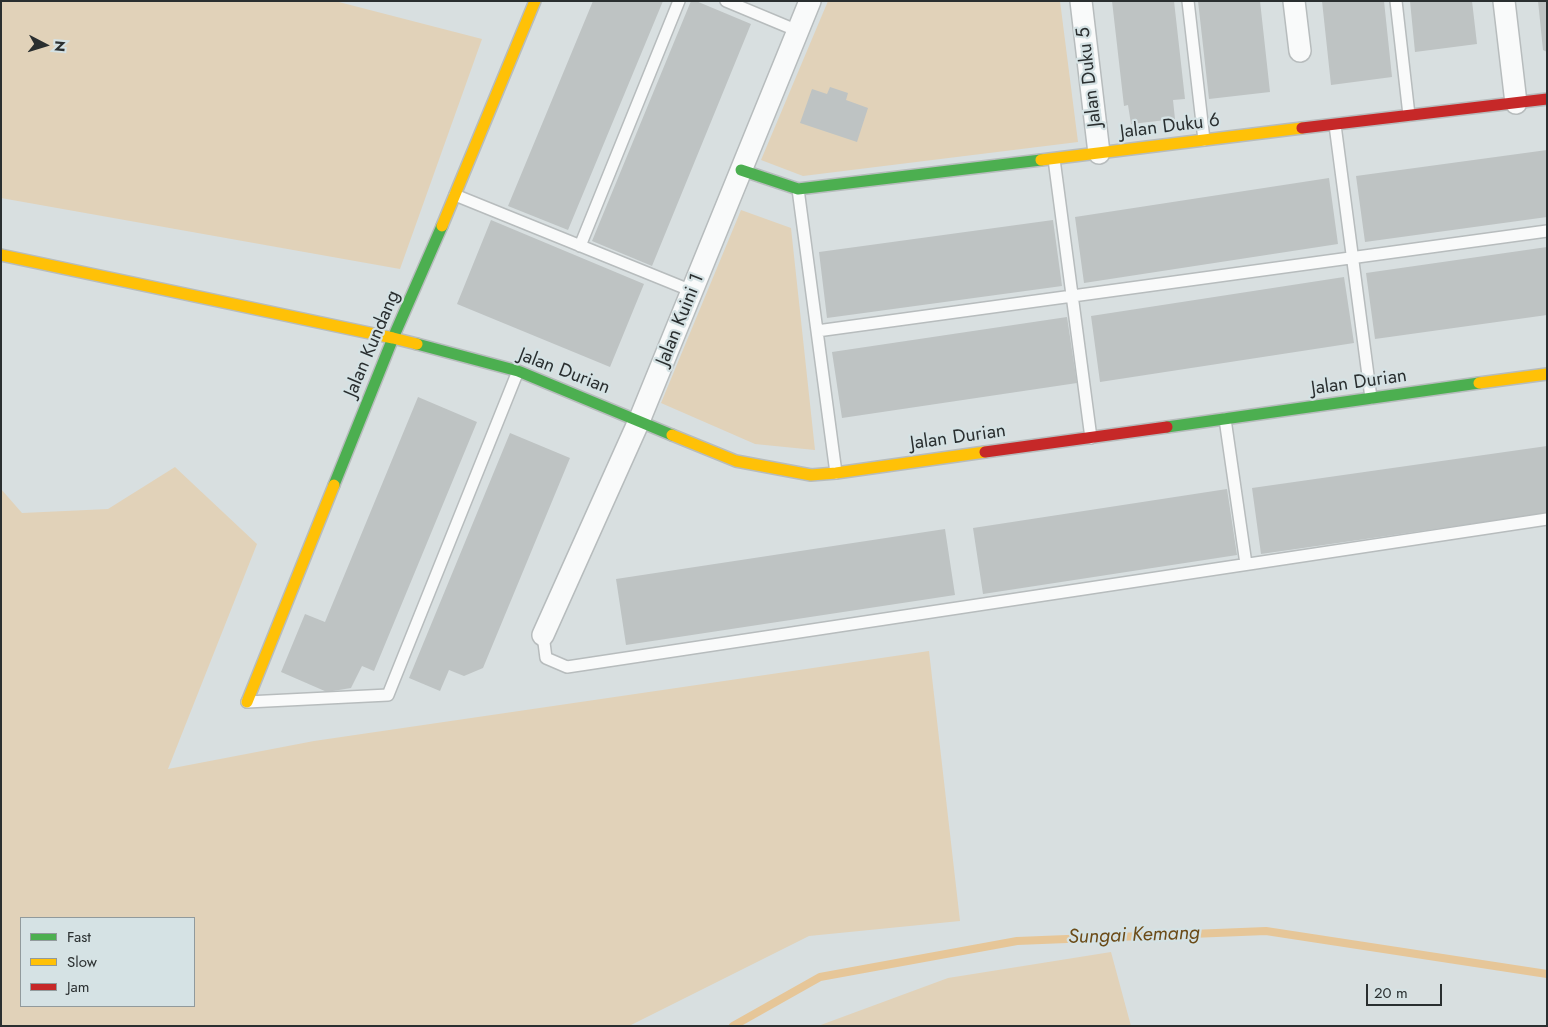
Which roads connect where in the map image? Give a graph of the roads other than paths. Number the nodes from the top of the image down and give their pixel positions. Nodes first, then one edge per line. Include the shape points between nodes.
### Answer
1 (535, 1) edge
2 (679, 1) edge
3 (726, 1) edge
4 (810, 1) edge
5 (1081, 1) edge
6 (1188, 1) edge
7 (1294, 1) edge
8 (1396, 1) edge
9 (1504, 1) edge
10 (798, 31) junction
11 (1300, 51) dead end
12 (1547, 99) edge
13 (1516, 103) junction
14 (1409, 115) junction
15 (1335, 125) junction
16 (1204, 140) junction
17 (1099, 153) junction
18 (1054, 158) junction
19 (741, 170) junction
20 (798, 189) junction
21 (455, 195) junction
22 (1547, 231) edge
23 (580, 246) junction
24 (1, 255) edge
25 (1352, 257) junction
26 (692, 291) junction
27 (1073, 296) junction
28 (817, 331) junction
29 (393, 338) junction
30 (518, 371) junction
31 (1547, 374) edge
32 (1372, 400) junction
33 (1225, 419) junction
34 (639, 421) junction
35 (1091, 438) junction
36 (836, 473) junction
37 (1547, 519) edge
38 (1246, 564) junction
39 (543, 635) joint
40 (247, 702) joint

1 - 21 street, Jalan Kundang
2 - 23 lane
3 - 10 lane
4 - 10 street, Jalan Kuini 1
5 - 17 street, Jalan Duku 5
6 - 16 lane
7 - 11 street
8 - 14 lane
9 - 13 street
10 - 19 street, Jalan Kuini 1
12 - 13 street, Jalan Duku 6
13 - 14 street, Jalan Duku 6
14 - 15 street, Jalan Duku 6
15 - 16 street, Jalan Duku 6
15 - 25 lane
16 - 17 street, Jalan Duku 6
17 - 18 street, Jalan Duku 6
18 - 20 street, Jalan Duku 6
18 - 27 lane
19 - 20 street
19 - 26 street, Jalan Kuini 1
20 - 28 lane
21 - 23 lane
21 - 29 street, Jalan Kundang
22 - 25 lane
23 - 26 lane
24 - 29 street, Jalan Durian
25 - 27 lane
25 - 32 lane
26 - 34 street, Jalan Kuini 1
27 - 28 lane
27 - 35 lane
28 - 36 lane
29 - 30 street, Jalan Durian
29 - 40 street, Jalan Kundang
30 - 34 street, Jalan Durian
30 - 40 lane via 388,695
31 - 32 street, Jalan Durian
32 - 33 street, Jalan Durian
33 - 35 street, Jalan Durian
33 - 38 lane
34 - 36 street, Jalan Durian via 736,461 811,475
34 - 39 street, Jalan Kuini 1
35 - 36 street, Jalan Durian
37 - 38 lane
38 - 39 lane via 567,667 546,658

